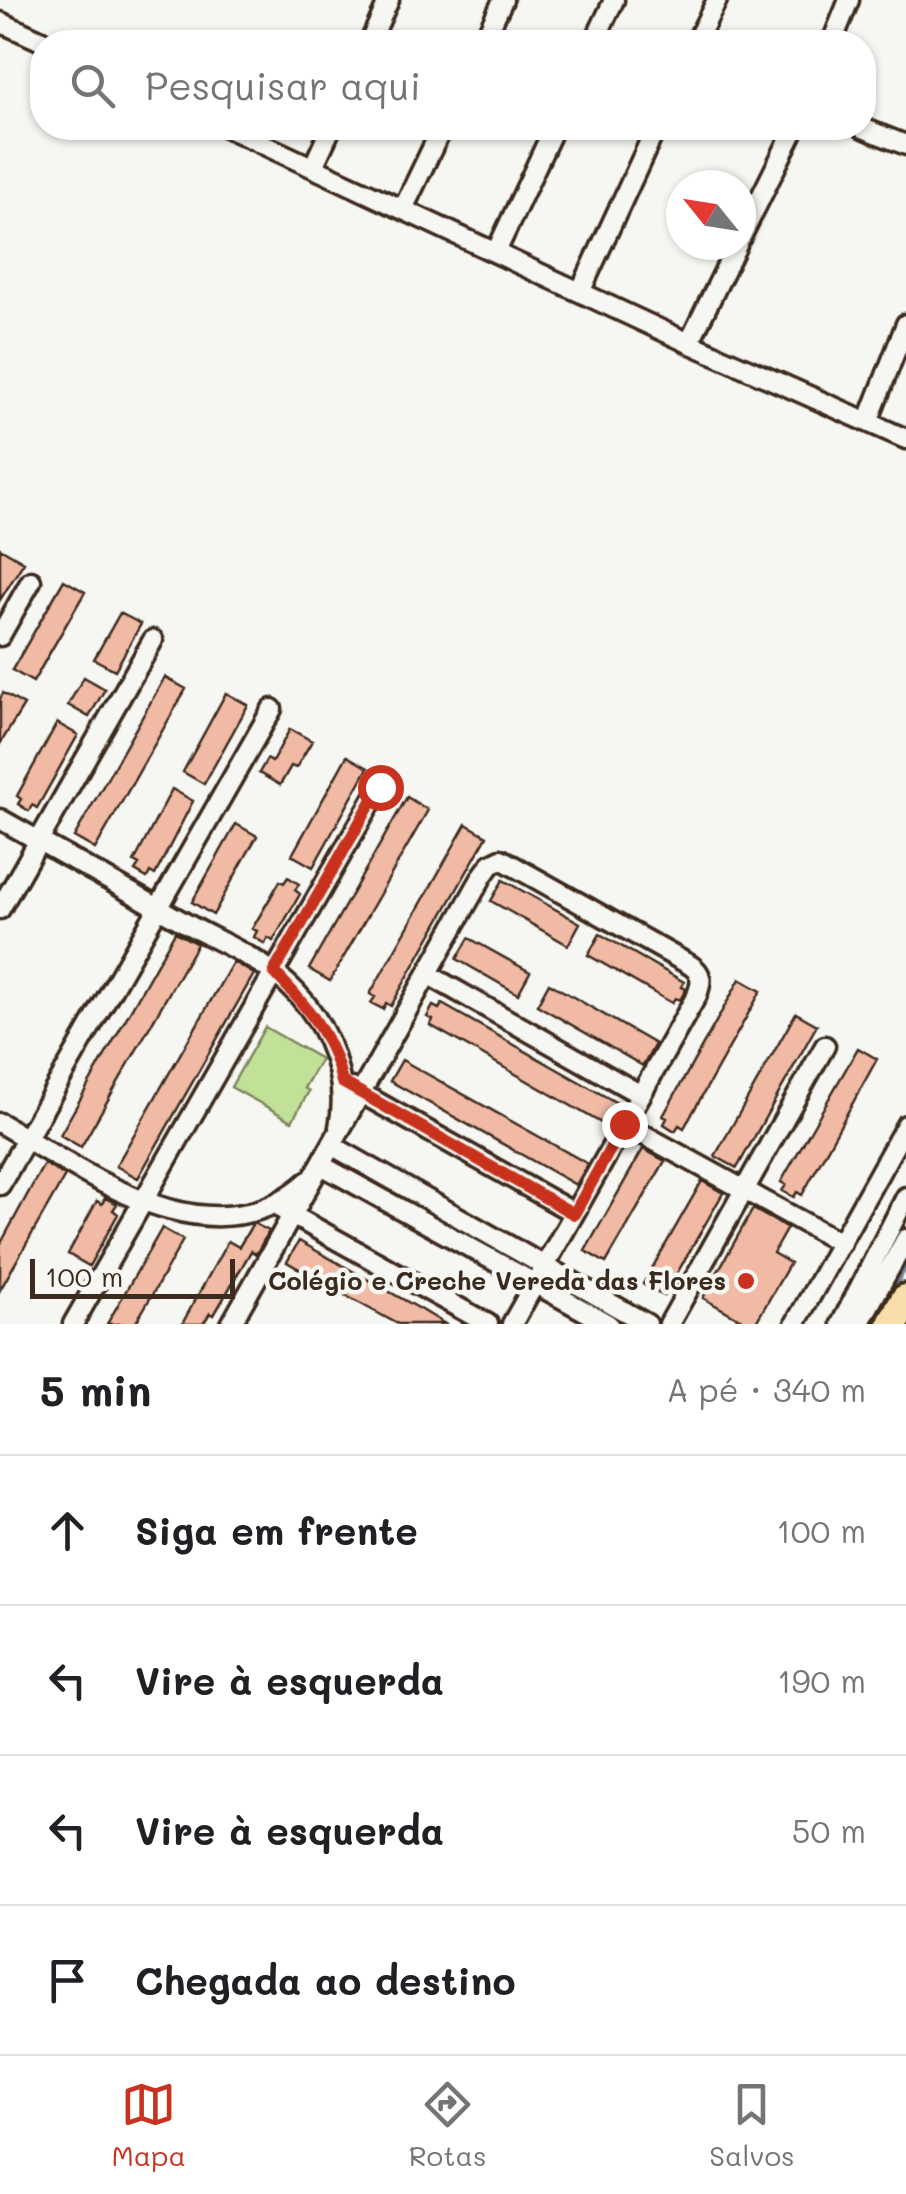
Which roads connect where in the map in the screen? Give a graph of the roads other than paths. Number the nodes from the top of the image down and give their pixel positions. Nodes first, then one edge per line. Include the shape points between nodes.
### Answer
1 (389, 0) edge
2 (503, 0) edge
3 (614, 0) edge
4 (717, 0) edge
5 (850, 0) edge
6 (0, 22) edge
7 (375, 30) edge
8 (489, 30) edge
9 (600, 30) edge
10 (702, 30) edge
11 (837, 30) edge
12 (30, 36) edge
13 (876, 133) edge
14 (254, 140) edge
15 (325, 140) edge
16 (436, 140) edge
17 (548, 140) edge
18 (650, 140) edge
19 (789, 140) edge
20 (906, 145) edge
21 (313, 167) junction
22 (756, 207) edge
23 (403, 208) junction
24 (496, 252) junction
25 (730, 260) edge
26 (581, 290) junction
27 (906, 324) edge
28 (689, 343) junction
29 (868, 422) junction
30 (906, 439) edge
31 (32, 580) dead end
32 (0, 636) edge
33 (153, 640) dead end
34 (272, 709) dead end
35 (380, 787) dead end
36 (0, 819) edge
37 (38, 841) junction
38 (158, 908) junction
39 (0, 909) edge
40 (274, 972) junction
41 (429, 974) junction
42 (825, 1046) dead end
43 (342, 1082) junction
44 (362, 1094) junction
45 (641, 1094) junction
46 (0, 1123) edge
47 (624, 1124) junction
48 (906, 1125) edge
49 (27, 1138) junction
50 (333, 1146) junction
51 (322, 1166) junction
52 (0, 1185) edge
53 (744, 1190) junction
54 (906, 1197) edge
55 (142, 1203) junction
56 (275, 1205) junction
57 (574, 1214) junction
58 (293, 1215) junction
59 (906, 1239) edge
60 (840, 1244) junction
61 (544, 1266) junction
62 (534, 1283) junction
63 (906, 1300) edge
64 (73, 1324) edge
65 (231, 1324) edge
66 (488, 1324) edge
67 (512, 1324) edge
68 (608, 1324) edge
69 (646, 1324) edge
70 (668, 1324) edge
71 (795, 1324) edge
72 (840, 1324) edge
73 (859, 1324) edge
74 (893, 1324) edge

1 - 7 street
2 - 8 street
3 - 9 street
4 - 10 street
5 - 11 street
6 - 12 street
13 - 20 street
14 - 21 street
15 - 21 street
16 - 23 street
17 - 24 street
18 - 26 street
19 - 22 street
21 - 23 street
23 - 24 street
24 - 26 street
25 - 28 street
26 - 28 street
27 - 29 street
28 - 29 street
29 - 30 street
31 - 32 street
33 - 37 street
34 - 38 street
35 - 40 street
36 - 37 street
37 - 38 street
37 - 39 street
38 - 40 street
38 - 49 street
40 - 43 street via 321,1028
40 - 55 street
41 - 44 street
41 - 45 street
41 - 45 street via 488,868 501,859 515,865 699,972 697,995
42 - 53 street
43 - 44 street
43 - 50 street
44 - 50 street
44 - 57 street
45 - 47 street
46 - 49 street
47 - 53 street
47 - 57 street
48 - 60 street
49 - 52 street
49 - 55 street
50 - 51 street
50 - 61 street
51 - 56 street
51 - 58 street
51 - 62 street
53 - 60 street
53 - 70 street
54 - 72 street
55 - 56 street via 213,1216
55 - 64 street
56 - 58 street
57 - 61 street
58 - 65 street
58 - 66 street
59 - 73 street
60 - 71 street
61 - 62 street
61 - 69 street
62 - 67 street
62 - 68 street
63 - 74 highway

